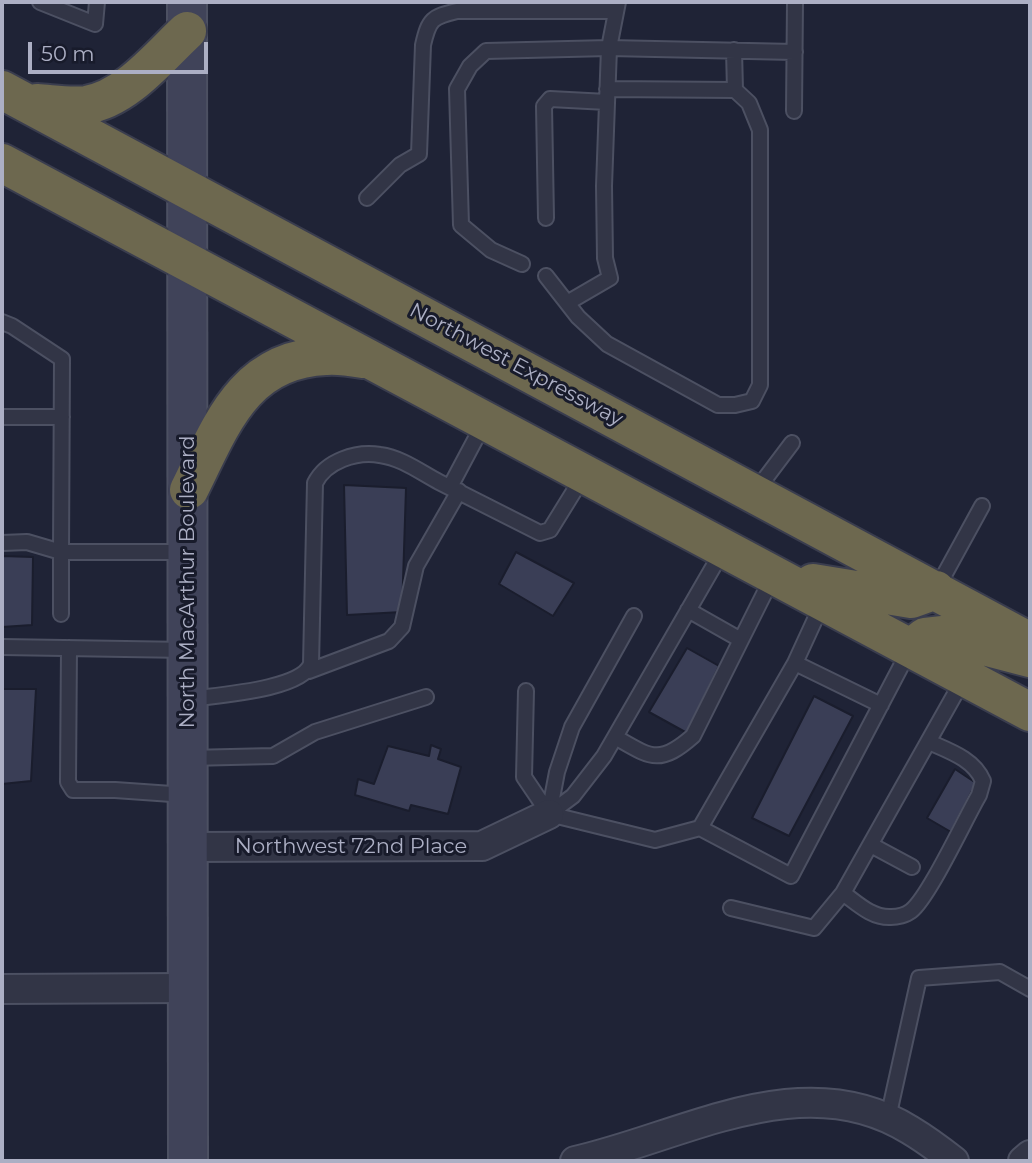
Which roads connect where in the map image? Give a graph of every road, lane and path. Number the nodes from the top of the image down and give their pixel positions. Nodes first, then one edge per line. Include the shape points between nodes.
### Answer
1 (40, 2) edge
2 (97, 2) edge
3 (795, 2) edge
4 (617, 7) edge
5 (187, 16) edge
6 (609, 48) junction
7 (734, 50) junction
8 (795, 52) junction
9 (735, 90) junction
10 (13, 96) edge
11 (607, 96) junction
12 (794, 111) dead end
13 (2, 163) edge
14 (188, 189) junction
15 (367, 198) dead end
16 (545, 218) dead end
17 (188, 261) junction
18 (522, 264) dead end
19 (545, 276) dead end
20 (567, 303) junction
21 (2, 322) edge
22 (371, 359) junction
23 (2, 417) edge
24 (62, 417) junction
25 (485, 421) junction
26 (792, 443) dead end
27 (585, 475) junction
28 (454, 489) junction
29 (189, 490) junction
30 (754, 493) junction
31 (982, 506) dead end
32 (2, 543) edge
33 (723, 550) junction
34 (61, 552) junction
35 (189, 552) junction
36 (773, 576) junction
37 (936, 590) junction
38 (823, 602) junction
39 (688, 610) junction
40 (61, 614) dead end
41 (634, 616) dead end
42 (741, 640) junction
43 (1030, 642) edge
44 (2, 647) edge
45 (69, 648) junction
46 (911, 648) junction
47 (188, 650) junction
48 (1030, 658) edge
49 (795, 663) junction
50 (309, 671) junction
51 (964, 677) junction
52 (526, 691) dead end
53 (426, 698) dead end
54 (188, 699) junction
55 (881, 705) junction
56 (1030, 712) edge
57 (615, 737) junction
58 (929, 742) junction
59 (188, 758) junction
60 (188, 795) junction
61 (549, 814) junction
62 (700, 828) junction
63 (871, 845) junction
64 (188, 847) junction
65 (912, 867) dead end
66 (843, 894) junction
67 (731, 908) dead end
68 (187, 988) junction
69 (2, 989) edge
70 (1030, 989) edge
71 (888, 1118) junction
72 (1030, 1154) edge
73 (188, 1161) edge
74 (575, 1161) edge
75 (954, 1161) edge
76 (1023, 1161) edge

1 - 2 lane via 95,24
3 - 8 lane
4 - 6 lane
4 - 15 lane via 457,11 435,17 424,45 419,154 400,165
5 - 10 highway via 124,88 104,99 70,106
5 - 14 main road, North MacArthur Boulevard
6 - 7 lane
6 - 11 lane
6 - 18 lane via 486,51 470,66 457,89 461,225 491,250
7 - 8 lane
7 - 9 lane
8 - 12 lane
9 - 11 lane
9 - 20 lane via 749,103 760,130 760,385 752,401 718,405 607,344
10 - 14 highway, Northwest Expressway
11 - 16 lane via 550,99 544,106
11 - 20 lane via 605,258 610,278
13 - 17 highway
14 - 17 main road, North MacArthur Boulevard
14 - 30 highway, Northwest Expressway
17 - 22 highway
17 - 29 main road, North MacArthur Boulevard
19 - 20 lane
21 - 24 lane via 62,359
22 - 25 highway
22 - 29 highway via 306,357 268,371 238,397
23 - 24 lane
24 - 34 lane
25 - 27 highway
25 - 28 lane
26 - 30 lane
27 - 28 lane via 544,533
27 - 33 highway
28 - 50 lane via 416,566 405,622 395,636
28 - 50 lane via 406,463 380,455 344,459 319,475
29 - 35 main road, North MacArthur Boulevard
30 - 37 highway, Northwest Expressway
31 - 37 lane
32 - 34 lane via 27,542
33 - 36 highway
33 - 39 lane
34 - 35 lane
34 - 40 lane
35 - 47 main road, North MacArthur Boulevard
36 - 37 highway via 911,599
36 - 38 highway
36 - 42 lane
37 - 43 highway, Northwest Expressway
38 - 46 highway
38 - 49 lane
39 - 42 lane
39 - 57 lane
41 - 61 lane via 572,727
42 - 57 lane via 693,736 678,749 659,757
44 - 45 lane
45 - 47 lane
45 - 60 lane via 68,782 72,790
46 - 48 highway via 925,637 952,634
46 - 51 highway
46 - 55 lane
47 - 54 main road, North MacArthur Boulevard
49 - 55 lane
49 - 62 lane
50 - 54 lane via 285,684
51 - 56 highway
51 - 58 lane
52 - 61 lane via 524,777
53 - 59 lane via 315,732 273,756
54 - 59 main road, North MacArthur Boulevard
55 - 62 lane via 791,876
57 - 61 lane via 573,796
58 - 63 lane
58 - 66 lane via 963,758 983,781 931,883 911,911 892,917 870,912
59 - 60 main road, North MacArthur Boulevard
60 - 64 main road, North MacArthur Boulevard
61 - 62 lane via 655,841
61 - 64 street, Northwest 72nd Place via 482,846
63 - 65 lane
63 - 66 lane
64 - 68 main road, North MacArthur Boulevard
66 - 67 lane via 814,928
68 - 69 street
68 - 73 main road, North MacArthur Boulevard
70 - 71 lane via 1000,972 919,978
71 - 74 street via 827,1103 769,1105
71 - 75 street
72 - 76 street

